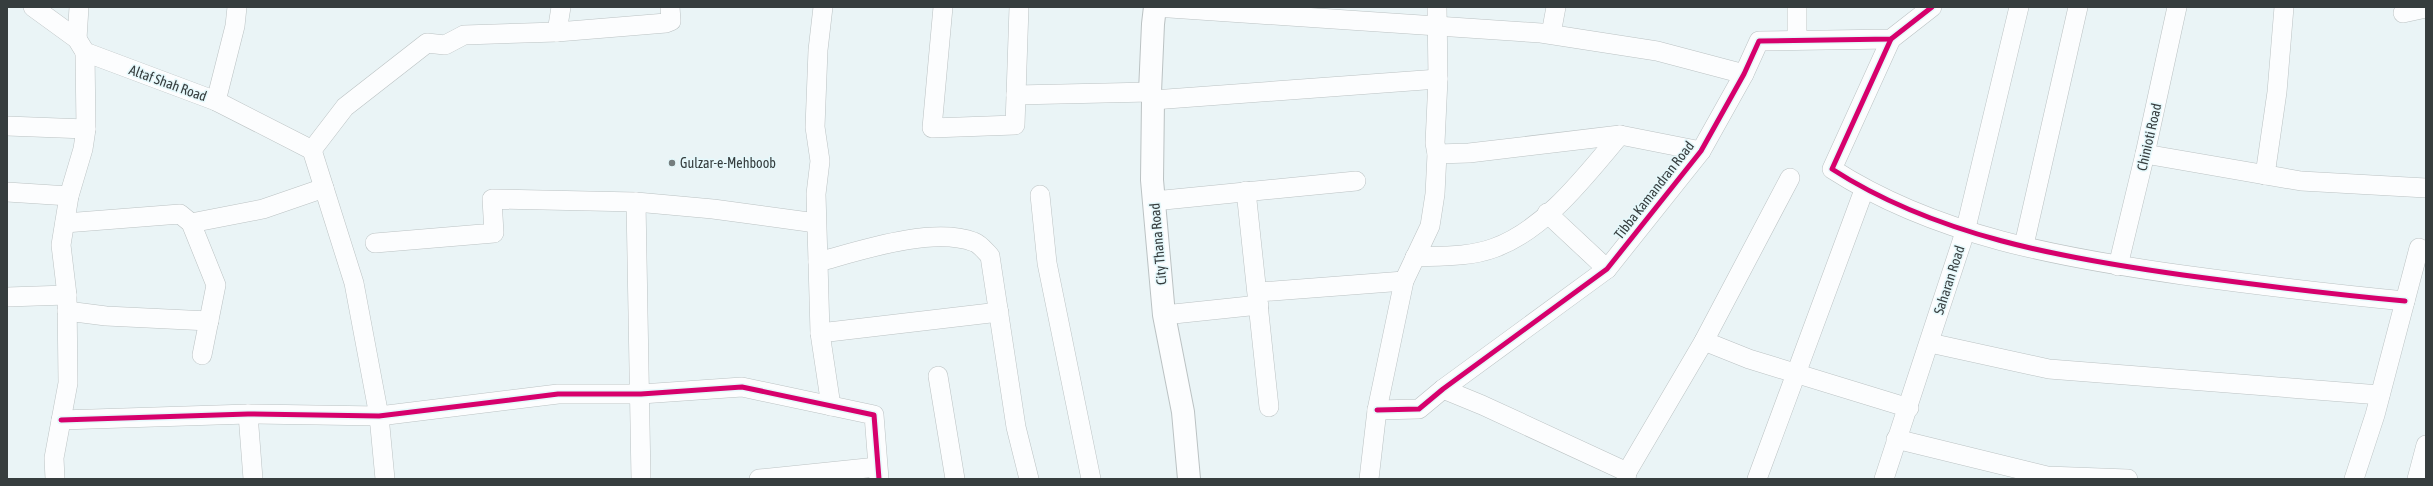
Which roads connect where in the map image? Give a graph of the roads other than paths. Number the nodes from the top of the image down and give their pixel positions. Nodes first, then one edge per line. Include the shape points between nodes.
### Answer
1 (34, 7) edge
2 (79, 7) edge
3 (237, 7) edge
4 (561, 7) edge
5 (670, 7) edge
6 (823, 7) edge
7 (943, 7) edge
8 (1019, 7) edge
9 (1155, 7) edge
10 (1556, 7) edge
11 (1796, 7) edge
12 (1932, 7) edge
13 (2019, 7) edge
14 (2078, 7) edge
15 (2177, 7) edge
16 (2284, 7) edge
17 (2426, 8) edge
18 (2403, 13) dead end
19 (1437, 16) edge
20 (557, 32) junction
21 (1551, 34) junction
22 (1891, 39) junction
23 (1797, 40) junction
24 (81, 45) junction
25 (1744, 74) junction
26 (1438, 79) junction
27 (1016, 95) junction
28 (1151, 96) junction
29 (216, 101) junction
30 (7, 126) edge
31 (86, 129) junction
32 (1620, 135) junction
33 (312, 150) junction
34 (1701, 151) junction
35 (1437, 154) junction
36 (2145, 154) junction
37 (2265, 175) junction
38 (1790, 178) dead end
39 (1356, 181) dead end
40 (324, 188) junction
41 (2426, 188) edge
42 (1864, 190) junction
43 (1246, 191) junction
44 (7, 192) edge
45 (1040, 195) dead end
46 (69, 196) junction
47 (1154, 200) junction
48 (636, 202) junction
49 (1547, 213) junction
50 (65, 223) junction
51 (191, 223) junction
52 (816, 223) junction
53 (1965, 232) junction
54 (374, 243) dead end
55 (2024, 245) junction
56 (2419, 248) dead end
57 (1415, 257) junction
58 (818, 262) junction
59 (2118, 266) junction
60 (1607, 269) junction
61 (1404, 280) junction
62 (7, 297) edge
63 (1259, 298) junction
64 (2405, 301) junction
65 (67, 303) junction
66 (999, 312) junction
67 (1164, 315) junction
68 (209, 321) junction
69 (820, 333) junction
70 (1704, 341) junction
71 (1930, 343) junction
72 (202, 355) dead end
73 (1796, 373) junction
74 (938, 376) dead end
75 (1443, 389) junction
76 (641, 394) junction
77 (2380, 395) junction
78 (831, 406) junction
79 (1269, 407) dead end
80 (1909, 408) junction
81 (1377, 410) junction
82 (248, 414) junction
83 (379, 416) junction
84 (61, 420) junction
85 (1896, 439) junction
86 (2426, 445) edge
87 (878, 473) edge
88 (1626, 475) edge
89 (55, 479) edge
90 (253, 479) edge
91 (385, 479) edge
92 (641, 479) edge
93 (759, 479) edge
94 (955, 479) edge
95 (1029, 479) edge
96 (1091, 479) edge
97 (1189, 479) edge
98 (1369, 479) edge
99 (1757, 479) edge
100 (1884, 479) edge
101 (2128, 479) edge
102 (2354, 479) edge
103 (2417, 479) edge

1 - 24 street, Altaf Shah Road
2 - 24 street
3 - 29 street via 235,26
4 - 20 street
5 - 20 street via 671,21 666,23
6 - 52 street via 818,50 815,127 820,161
7 - 27 street via 932,128 1015,125
8 - 27 street
9 - 19 street
9 - 28 street, City Thana Road via 1152,24
10 - 21 street
11 - 23 street
12 - 22 street
13 - 53 street, Saharan Road
14 - 55 street
15 - 36 street, Chinioti Road
16 - 37 street via 2277,92
17 - 18 street
19 - 21 street
19 - 26 street
20 - 33 street via 464,35 446,46 427,43 346,107
21 - 25 street via 1657,50
22 - 23 street, Tibba Kamandran Road
22 - 42 street via 1832,169
23 - 25 street, Tibba Kamandran Road via 1759,41
24 - 29 street, Altaf Shah Road
24 - 31 street
25 - 34 street, Tibba Kamandran Road
26 - 28 street
26 - 35 street via 1435,144
27 - 28 street
28 - 47 street, City Thana Road
29 - 33 street, Altaf Shah Road
30 - 31 street
31 - 46 street via 83,150
32 - 34 street
32 - 35 street via 1469,153
32 - 49 street via 1568,195
33 - 40 street
34 - 60 street, Tibba Kamandran Road
35 - 57 street via 1430,226
36 - 37 street
36 - 59 street, Chinioti Road
37 - 41 street via 2301,181
38 - 70 street
39 - 43 street
40 - 51 street via 263,209
40 - 83 street via 354,283
42 - 53 street
42 - 73 street
43 - 47 street
43 - 63 street
44 - 46 street
45 - 96 street via 1047,263
46 - 50 street
47 - 67 street, City Thana Road
48 - 52 street
48 - 54 street via 492,200 494,232
48 - 76 street
49 - 57 street via 1524,233 1494,248 1463,254
49 - 60 street
50 - 51 street via 180,214
50 - 65 street via 61,245
51 - 68 street via 216,285
52 - 58 street
53 - 55 street
53 - 71 street, Saharan Road
55 - 59 street
56 - 64 street
57 - 61 street
58 - 66 street via 921,238 952,238 975,242 990,256
58 - 69 street
59 - 64 street via 2302,292
60 - 75 street, Tibba Kamandran Road
61 - 63 street
61 - 81 street
62 - 65 street
63 - 67 street
63 - 79 street
64 - 77 street
65 - 68 street via 106,316
65 - 84 street via 68,383
66 - 69 street
66 - 95 street via 1016,427
67 - 97 street, City Thana Road via 1183,412
68 - 72 street
69 - 78 street
70 - 73 street via 1749,359
70 - 88 street
71 - 77 street via 2049,369
71 - 80 street, Saharan Road
73 - 80 street
73 - 99 street
74 - 94 street
75 - 81 street, Tibba Kamandran Road via 1419,409
75 - 88 street via 1482,405
76 - 78 street via 742,387
76 - 83 street via 558,394
76 - 92 street
77 - 102 street
78 - 87 street via 874,415
80 - 85 street, Saharan Road
81 - 98 street
82 - 83 street
82 - 84 street
82 - 90 street
83 - 91 street
84 - 89 street via 54,458
85 - 100 street, Saharan Road
85 - 101 street via 2046,476
86 - 103 street
87 - 93 street

